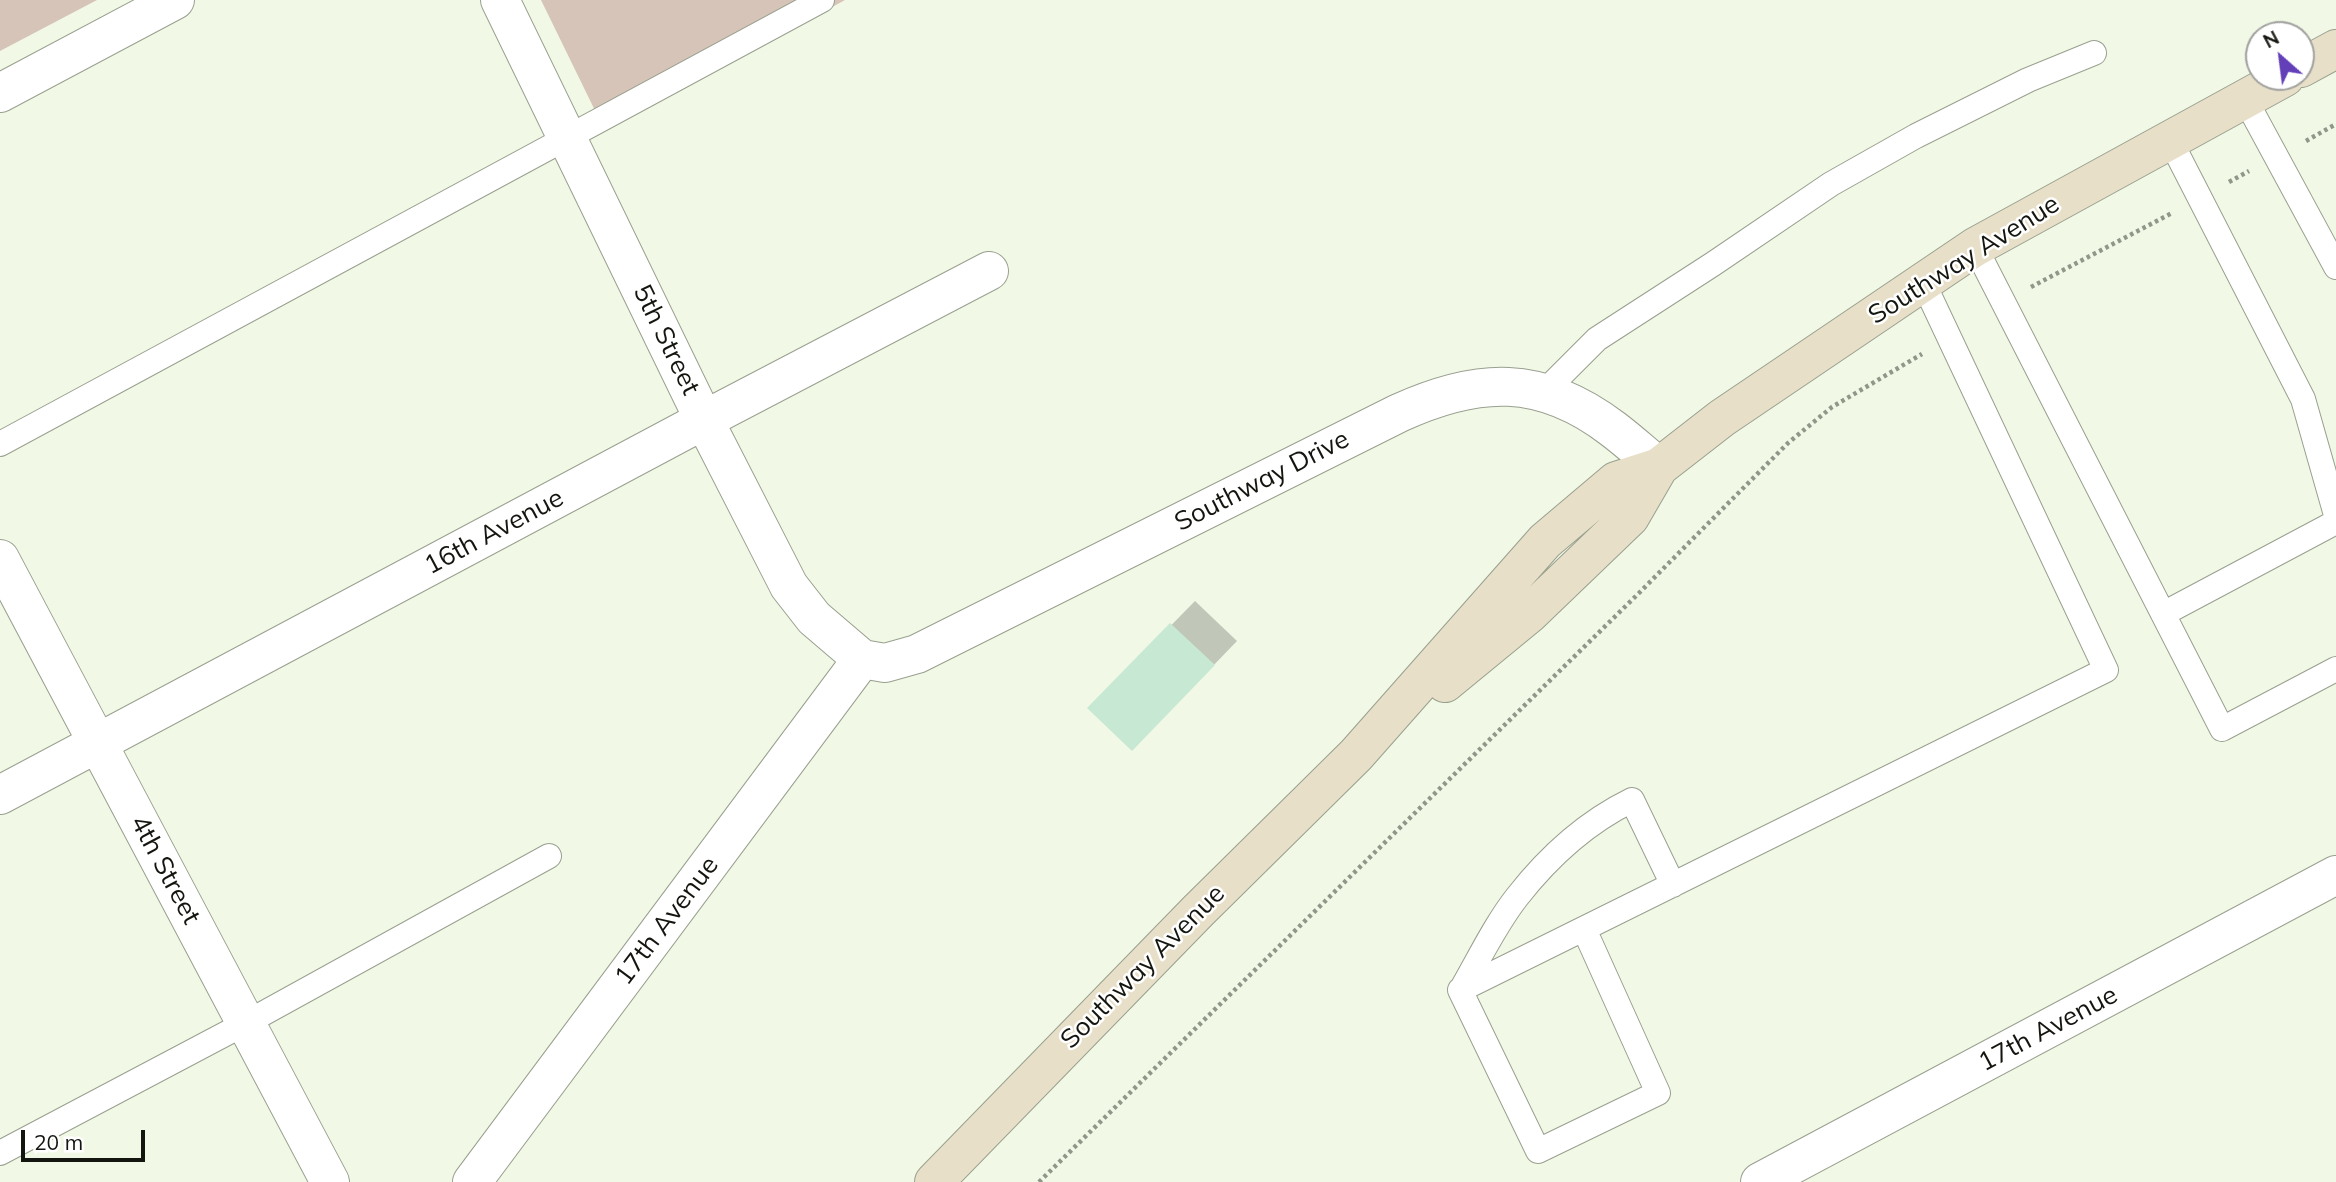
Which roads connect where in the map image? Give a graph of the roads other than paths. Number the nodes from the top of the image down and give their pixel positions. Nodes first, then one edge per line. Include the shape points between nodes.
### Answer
1 (176, 0) edge
2 (500, 0) edge
3 (822, 0) edge
4 (2336, 49) edge
5 (2094, 53) dead end
6 (2315, 60) edge
7 (2260, 91) edge
8 (0, 93) edge
9 (2245, 99) junction
10 (567, 139) junction
11 (2170, 140) junction
12 (1975, 247) junction
13 (2336, 267) edge
14 (989, 271) dead end
15 (1923, 282) junction
16 (1544, 392) junction
17 (704, 420) junction
18 (0, 444) edge
19 (1659, 467) junction
20 (2336, 515) edge
21 (2336, 522) edge
22 (0, 559) edge
23 (2163, 614) junction
24 (862, 659) junction
25 (2336, 669) edge
26 (97, 743) junction
27 (0, 795) edge
28 (549, 856) dead end
29 (2336, 875) edge
30 (1673, 885) junction
31 (1584, 929) junction
32 (1460, 990) junction
33 (246, 1023) junction
34 (0, 1153) edge
35 (1822, 1168) edge
36 (330, 1182) edge
37 (472, 1182) edge
38 (934, 1182) edge
39 (1760, 1182) edge

1 - 8 street
2 - 10 street, 5th Street
3 - 10 lane
4 - 6 main road
5 - 16 lane via 1916,135 1831,184 1597,339
7 - 9 main road, Southway Avenue
9 - 11 main road, Southway Avenue
9 - 13 lane
10 - 17 street, 5th Street
10 - 18 lane
11 - 12 main road, Southway Avenue
11 - 20 lane via 2303,399
12 - 15 main road, Southway Avenue
12 - 23 lane
14 - 17 street, 16th Avenue
15 - 19 main road, Southway Avenue via 1722,418
15 - 30 lane via 2106,670
16 - 19 street, Southway Drive via 1611,427
16 - 24 street, Southway Drive via 1506,385 1469,388 1430,399 917,654 885,663
17 - 24 street, 5th Street via 789,586 814,618
17 - 26 street, 16th Avenue
19 - 38 main road, Southway Avenue via 1630,517 1529,614 1356,755 1188,920
21 - 23 lane
22 - 26 street, 4th Street
23 - 25 lane via 2222,729
24 - 37 street, 17th Avenue
26 - 27 street, 16th Avenue
26 - 33 street, 4th Street
28 - 33 lane
29 - 35 street, 17th Avenue
30 - 31 lane
30 - 32 lane via 1632,800 1566,842 1516,898
31 - 32 lane
31 - 32 lane via 1658,1093 1538,1151
33 - 34 lane
33 - 36 street, 4th Street
35 - 39 street, 17th Avenue

